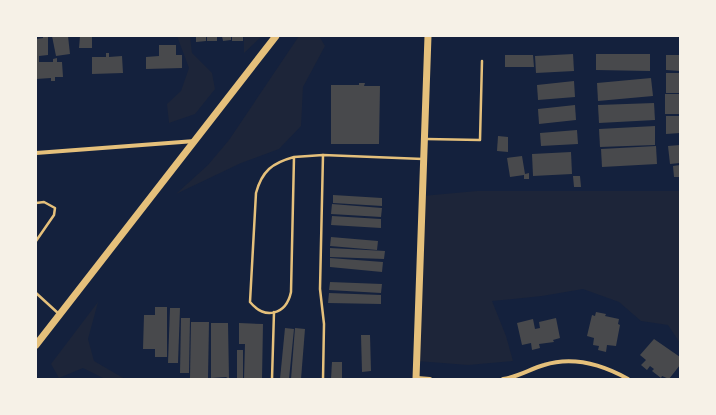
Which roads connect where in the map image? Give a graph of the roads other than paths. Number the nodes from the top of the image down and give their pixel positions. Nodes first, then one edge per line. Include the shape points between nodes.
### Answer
1 (276, 36) edge
2 (428, 36) edge
3 (482, 61) dead end
4 (424, 139) junction
5 (196, 141) junction
6 (36, 153) edge
7 (323, 155) junction
8 (294, 157) junction
9 (423, 159) junction
10 (36, 203) edge
11 (36, 241) edge
12 (36, 293) edge
13 (274, 312) junction
14 (60, 315) junction
15 (36, 345) edge
16 (272, 379) edge
17 (323, 379) edge
18 (416, 379) edge
19 (430, 379) edge
20 (503, 379) edge
21 (628, 379) edge

1 - 5 street
2 - 4 street
3 - 4 lane via 480,140
4 - 9 street
5 - 6 street
5 - 14 street
7 - 8 lane
7 - 9 lane
7 - 17 lane via 320,289 324,324
8 - 13 lane via 291,292 285,307
8 - 13 lane via 280,161 268,169 260,180 256,193 250,302 264,312
9 - 18 street
10 - 11 lane via 44,202 55,208 54,215
12 - 14 lane
13 - 16 lane
14 - 15 street
18 - 19 street
20 - 21 street via 546,364 563,362 597,365

